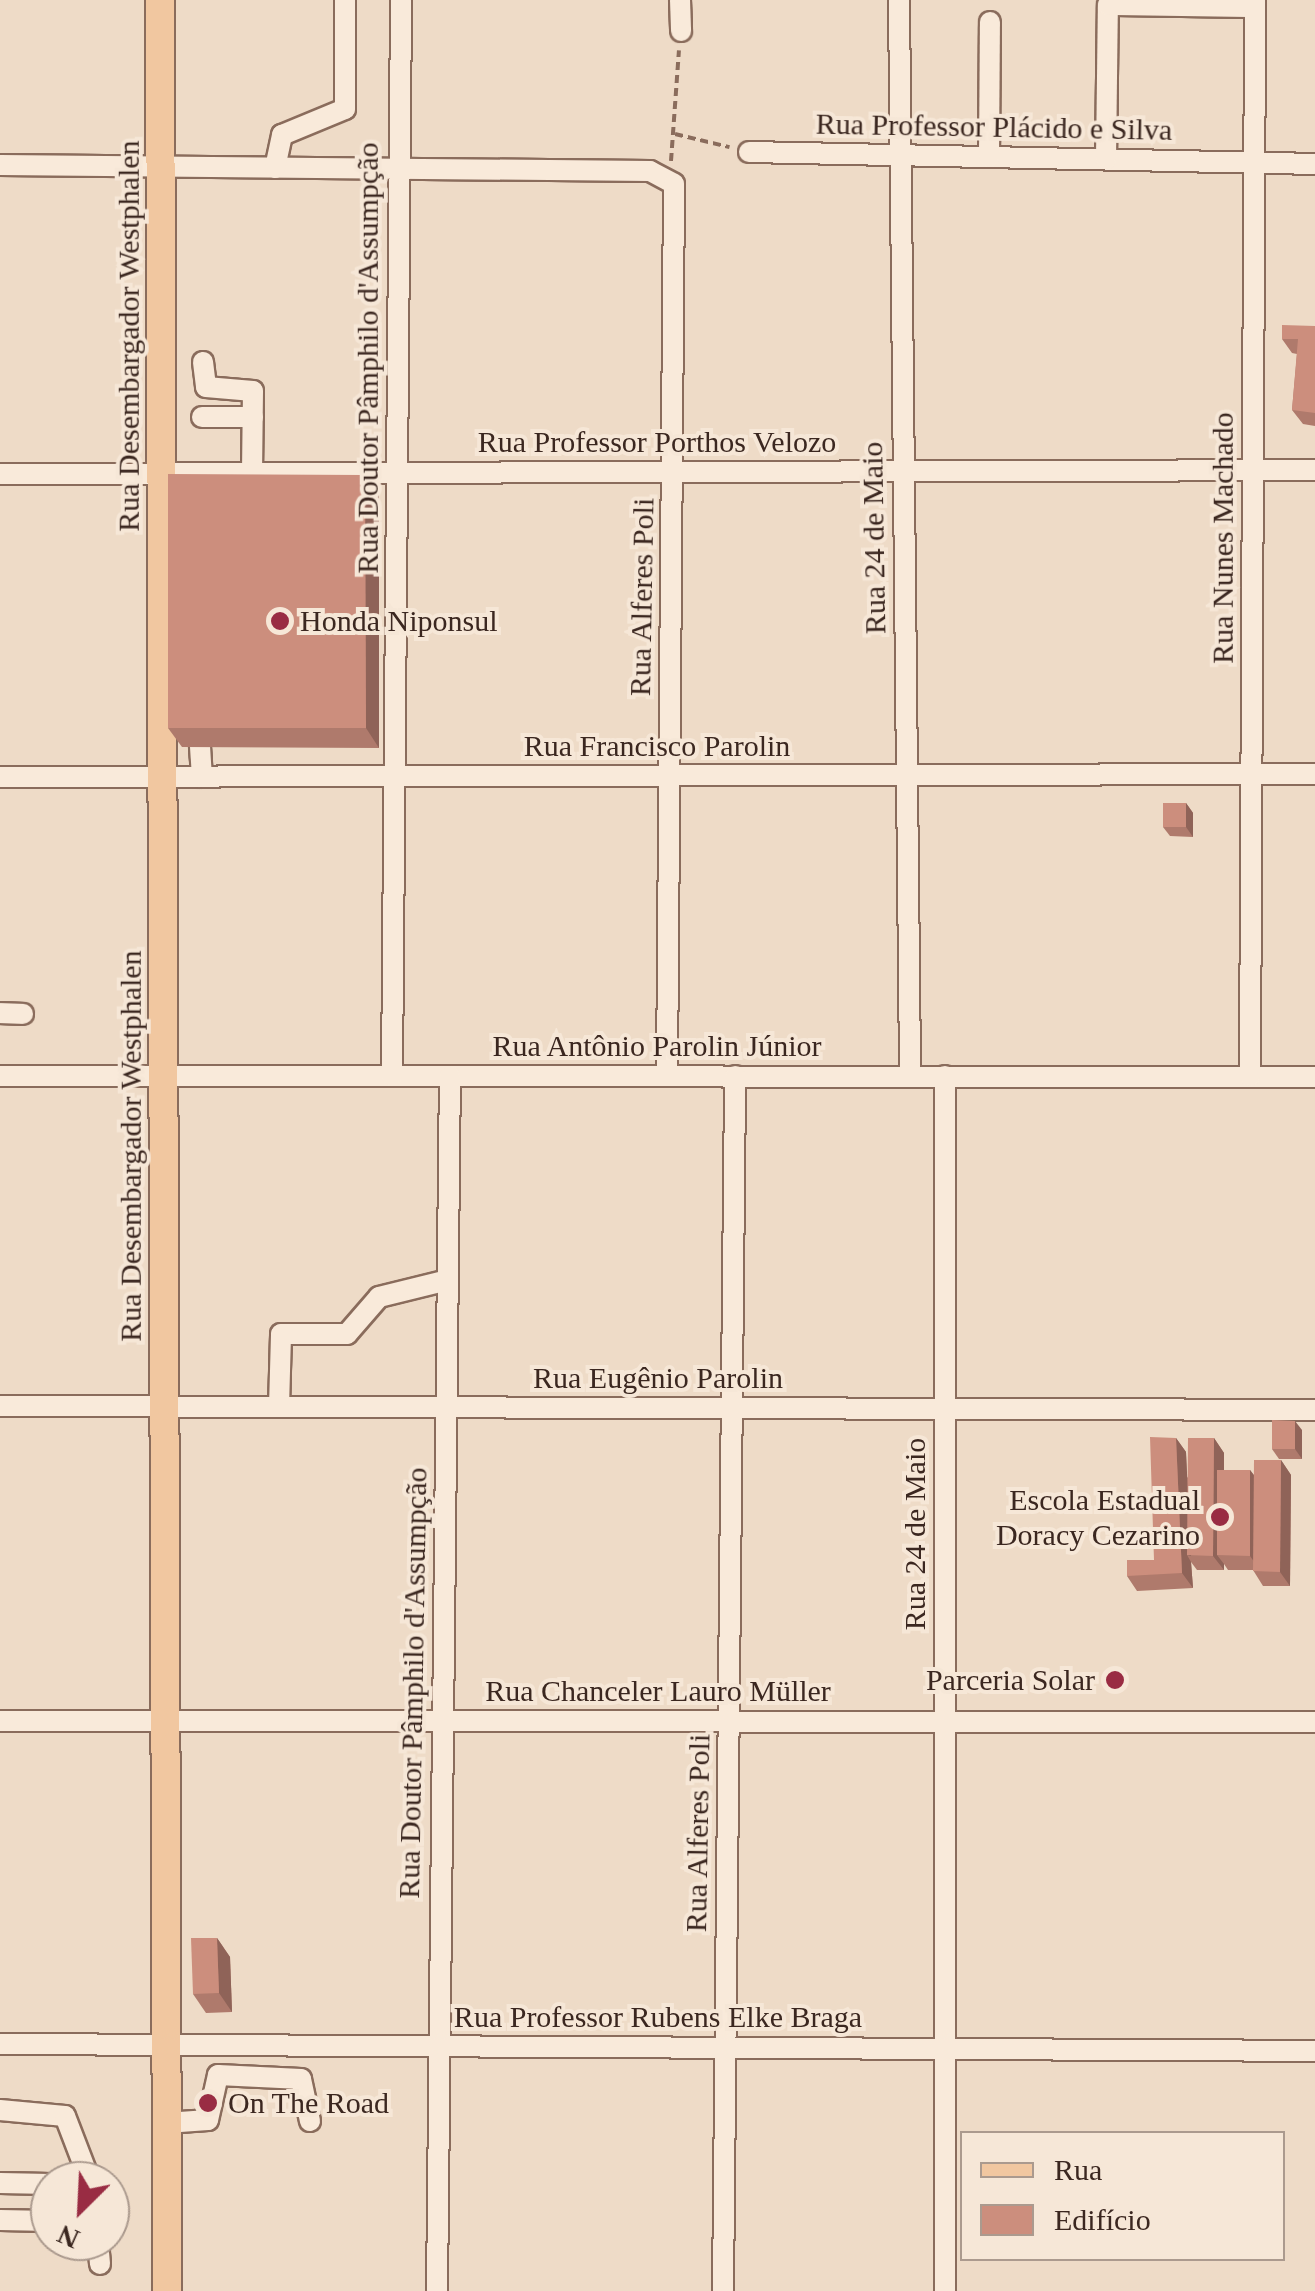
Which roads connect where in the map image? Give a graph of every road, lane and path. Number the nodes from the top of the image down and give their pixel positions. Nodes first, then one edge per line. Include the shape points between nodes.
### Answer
1 (160, 0) edge
2 (345, 0) edge
3 (401, 0) edge
4 (680, 0) edge
5 (898, 0) edge
6 (1255, 4) edge
7 (990, 22) dead end
8 (680, 31) joint
9 (673, 134) junction
10 (748, 152) joint
11 (900, 155) junction
12 (990, 157) junction
13 (1106, 159) junction
14 (1254, 162) junction
15 (1315, 164) edge
16 (0, 165) edge
17 (161, 167) junction
18 (275, 168) junction
19 (400, 169) junction
20 (670, 178) junction
21 (202, 362) dead end
22 (202, 417) dead end
23 (252, 417) junction
24 (1315, 470) edge
25 (904, 471) junction
26 (1253, 471) junction
27 (674, 472) junction
28 (162, 473) junction
29 (252, 473) junction
30 (398, 473) junction
31 (0, 474) edge
32 (162, 536) junction
33 (192, 536) edge
34 (199, 731) edge
35 (1252, 774) junction
36 (1315, 774) edge
37 (907, 775) junction
38 (395, 776) junction
39 (670, 776) junction
40 (0, 777) edge
41 (162, 777) junction
42 (202, 777) junction
43 (0, 1013) edge
44 (23, 1014) dead end
45 (0, 1076) edge
46 (163, 1076) junction
47 (392, 1076) junction
48 (450, 1076) junction
49 (666, 1076) junction
50 (735, 1076) junction
51 (910, 1076) junction
52 (945, 1076) junction
53 (1250, 1076) junction
54 (1315, 1076) edge
55 (448, 1280) junction
56 (0, 1406) edge
57 (164, 1406) junction
58 (280, 1407) junction
59 (446, 1407) junction
60 (732, 1408) junction
61 (945, 1408) junction
62 (1315, 1410) edge
63 (165, 1720) junction
64 (0, 1721) edge
65 (443, 1721) junction
66 (729, 1721) junction
67 (945, 1722) junction
68 (1315, 1722) edge
69 (0, 2044) edge
70 (166, 2045) junction
71 (439, 2046) junction
72 (726, 2048) junction
73 (945, 2049) junction
74 (1315, 2051) edge
75 (0, 2110) edge
76 (310, 2120) dead end
77 (166, 2123) junction
78 (82, 2161) edge
79 (0, 2183) edge
80 (30, 2184) edge
81 (0, 2220) edge
82 (30, 2220) edge
83 (100, 2261) edge
84 (100, 2264) dead end
85 (167, 2291) edge
86 (436, 2291) edge
87 (723, 2291) edge
88 (945, 2291) edge

1 - 17 main road, Rua Desembargador Westphalen
2 - 18 street via 345,109 282,135
3 - 19 street, Rua Doutor Pâmphilo d'Assumpção
4 - 8 street
5 - 11 street, Rua 24 de Maio
6 - 13 street via 1108,5
6 - 14 street, Rua Nunes Machado
7 - 12 street
8 - 9 path
9 - 10 path
9 - 20 path
10 - 11 street, Rua Professor Plácido e Silva
11 - 12 street, Rua Professor Plácido e Silva
11 - 25 street, Rua 24 de Maio
12 - 13 street, Rua Professor Plácido e Silva
13 - 14 street, Rua Professor Plácido e Silva
14 - 15 street, Rua Professor Plácido e Silva
14 - 26 street, Rua Nunes Machado
16 - 17 street
17 - 18 street
17 - 28 main road, Rua Desembargador Westphalen
18 - 19 street
19 - 20 street
19 - 30 street, Rua Doutor Pâmphilo d'Assumpção
20 - 27 street, Rua Alferes Poli
21 - 23 street via 206,387 250,389
22 - 23 street
23 - 29 street
24 - 26 street, Rua Professor Porthos Velozo
25 - 26 street, Rua Professor Porthos Velozo
25 - 27 street, Rua Professor Porthos Velozo
25 - 37 street, Rua 24 de Maio
26 - 35 street, Rua Nunes Machado
27 - 30 street, Rua Professor Porthos Velozo
27 - 39 street, Rua Alferes Poli
28 - 29 street, Rua Professor Porthos Velozo
28 - 31 street, Rua Professor Porthos Velozo
28 - 32 main road, Rua Desembargador Westphalen
29 - 30 street, Rua Professor Porthos Velozo
30 - 38 street, Rua Doutor Pâmphilo d'Assumpção
32 - 33 street
32 - 41 main road, Rua Desembargador Westphalen
34 - 42 street
35 - 36 street, Rua Francisco Parolin
35 - 37 street, Rua Francisco Parolin
35 - 53 street, Rua Nunes Machado
37 - 39 street, Rua Francisco Parolin
37 - 51 street, Rua 24 de Maio
38 - 39 street, Rua Francisco Parolin
38 - 42 street, Rua Francisco Parolin
38 - 47 street, Rua Doutor Pâmphilo d'Assumpção
39 - 49 street, Rua Alferes Poli
40 - 41 street, Rua Francisco Parolin
41 - 42 street, Rua Francisco Parolin
41 - 46 main road, Rua Desembargador Westphalen
43 - 44 street
45 - 46 street, Rua Antônio Parolin Júnior
46 - 47 street, Rua Antônio Parolin Júnior
46 - 57 main road, Rua Desembargador Westphalen
47 - 48 street, Rua Antônio Parolin Júnior
48 - 49 street, Rua Antônio Parolin Júnior
48 - 55 street, Rua Doutor Pâmphilo d'Assumpção
49 - 50 street, Rua Antônio Parolin Júnior
50 - 51 street, Rua Antônio Parolin Júnior
50 - 60 street, Rua Alferes Poli
51 - 52 street, Rua Antônio Parolin Júnior
52 - 53 street, Rua Antônio Parolin Júnior
52 - 61 street, Rua 24 de Maio
53 - 54 street, Rua Antônio Parolin Júnior
55 - 58 street via 379,1296 346,1334 281,1334
55 - 59 street, Rua Doutor Pâmphilo d'Assumpção
56 - 57 street, Rua Eugênio Parolin
57 - 58 street, Rua Eugênio Parolin
57 - 63 main road, Rua Desembargador Westphalen
58 - 59 street, Rua Eugênio Parolin
59 - 60 street, Rua Eugênio Parolin
59 - 65 street, Rua Doutor Pâmphilo d'Assumpção
60 - 61 street, Rua Eugênio Parolin
60 - 66 street, Rua Alferes Poli
61 - 62 street, Rua Eugênio Parolin
61 - 67 street, Rua 24 de Maio
63 - 64 street, Rua Chanceler Lauro Müller
63 - 65 street, Rua Chanceler Lauro Müller
63 - 70 main road, Rua Desembargador Westphalen
65 - 66 street, Rua Chanceler Lauro Müller
65 - 71 street, Rua Doutor Pâmphilo d'Assumpção
66 - 67 street, Rua Chanceler Lauro Müller
66 - 72 street, Rua Alferes Poli
67 - 68 street, Rua Chanceler Lauro Müller
67 - 73 street, Rua 24 de Maio
69 - 70 street, Rua Professor Rubens Elke Braga
70 - 71 street, Rua Professor Rubens Elke Braga
70 - 77 main road, Rua Desembargador Westphalen
71 - 72 street, Rua Professor Rubens Elke Braga
71 - 86 street, Rua Doutor Pâmphilo d'Assumpção
72 - 73 street, Rua Professor Rubens Elke Braga
72 - 87 street, Rua Alferes Poli
73 - 74 street, Rua Professor Rubens Elke Braga
73 - 88 street, Rua 24 de Maio
75 - 78 street via 65,2116
76 - 77 street via 301,2080 218,2076 208,2120
77 - 85 main road, Rua Desembargador Westphalen
79 - 80 street
81 - 82 street
83 - 84 street

